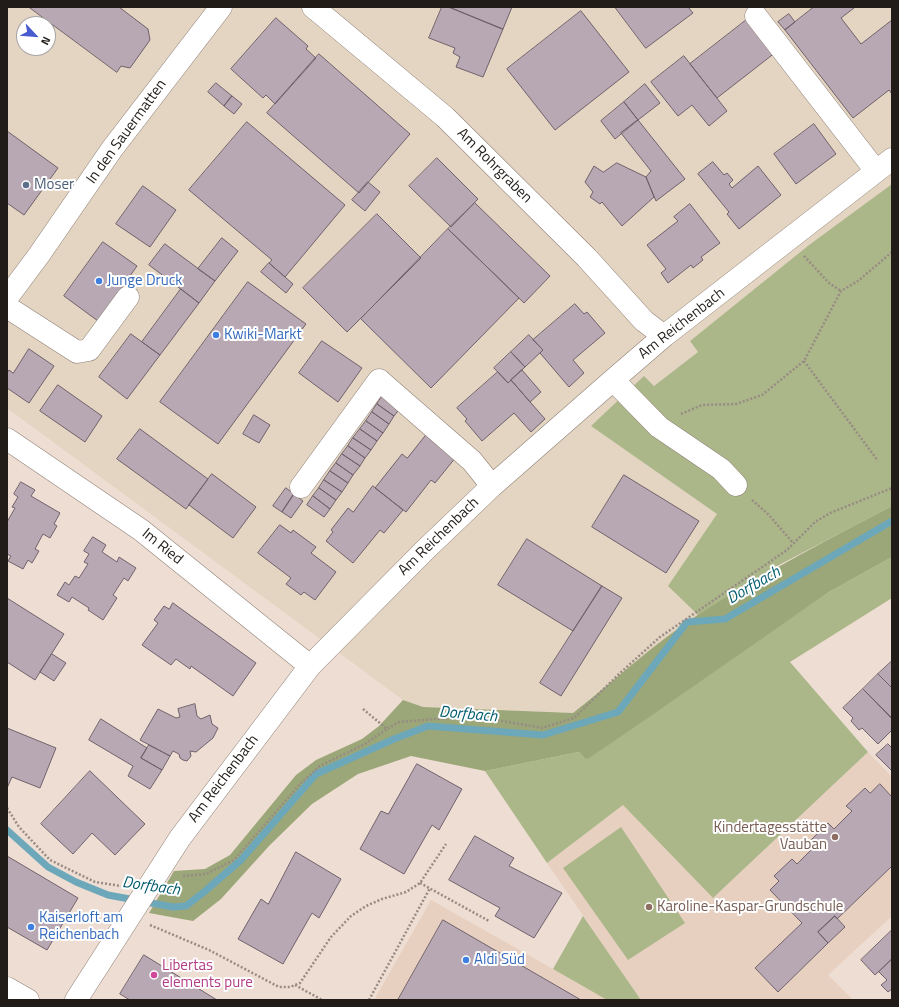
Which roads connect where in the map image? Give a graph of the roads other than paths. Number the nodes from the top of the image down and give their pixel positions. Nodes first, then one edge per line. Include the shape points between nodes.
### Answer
1 (221, 7) edge
2 (313, 7) edge
3 (756, 16) dead end
4 (884, 165) edge
5 (128, 297) dead end
6 (7, 298) edge
7 (7, 307) edge
8 (664, 336) junction
9 (613, 380) junction
10 (7, 438) edge
11 (736, 485) road end
12 (492, 486) junction
13 (301, 487) dead end
14 (310, 666) junction
15 (7, 988) edge
16 (28, 1000) edge
17 (76, 1000) edge

1 - 6 street, In den Sauermatten via 112,149
2 - 8 street, Am Rohrgraben via 445,117 587,258 644,321
3 - 4 street
4 - 8 street, Am Reichenbach
5 - 7 street via 89,350 77,352
8 - 9 street, Am Reichenbach
9 - 11 street via 659,427 720,470
9 - 12 street, Am Reichenbach
10 - 14 street, Im Ried via 141,530
12 - 13 street via 472,461 379,380
12 - 14 street, Am Reichenbach
14 - 17 street, Am Reichenbach via 180,838
15 - 16 street

